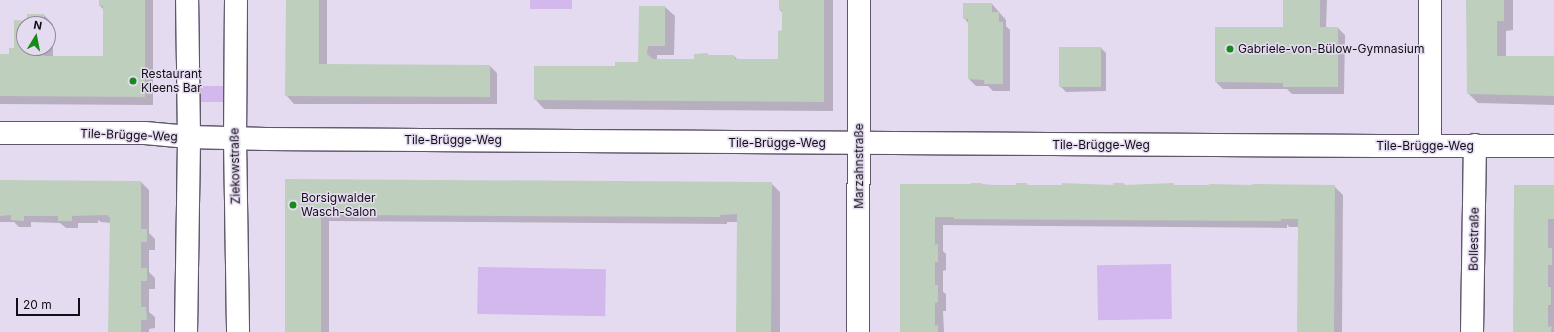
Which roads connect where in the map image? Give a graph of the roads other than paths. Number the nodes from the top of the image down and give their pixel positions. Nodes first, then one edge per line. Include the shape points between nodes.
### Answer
1 (188, 0) edge
2 (236, 0) edge
3 (859, 0) edge
4 (1430, 0) edge
5 (0, 133) edge
6 (189, 137) junction
7 (235, 138) junction
8 (859, 143) junction
9 (1430, 146) junction
10 (1475, 146) junction
11 (1554, 146) edge
12 (186, 332) edge
13 (238, 332) edge
14 (858, 332) edge
15 (1472, 332) edge

1 - 6 street
2 - 7 street, Ziekowstraße
3 - 8 street, Marzahnstraße
4 - 9 street
5 - 6 street, Tile-Brügge-Weg via 145,133
6 - 7 street, Tile-Brügge-Weg
6 - 12 street
7 - 8 street, Tile-Brügge-Weg
7 - 13 street, Ziekowstraße
8 - 9 street, Tile-Brügge-Weg
8 - 14 street, Marzahnstraße
9 - 10 street, Tile-Brügge-Weg
10 - 11 street, Tile-Brügge-Weg
10 - 15 street, Bollestraße

